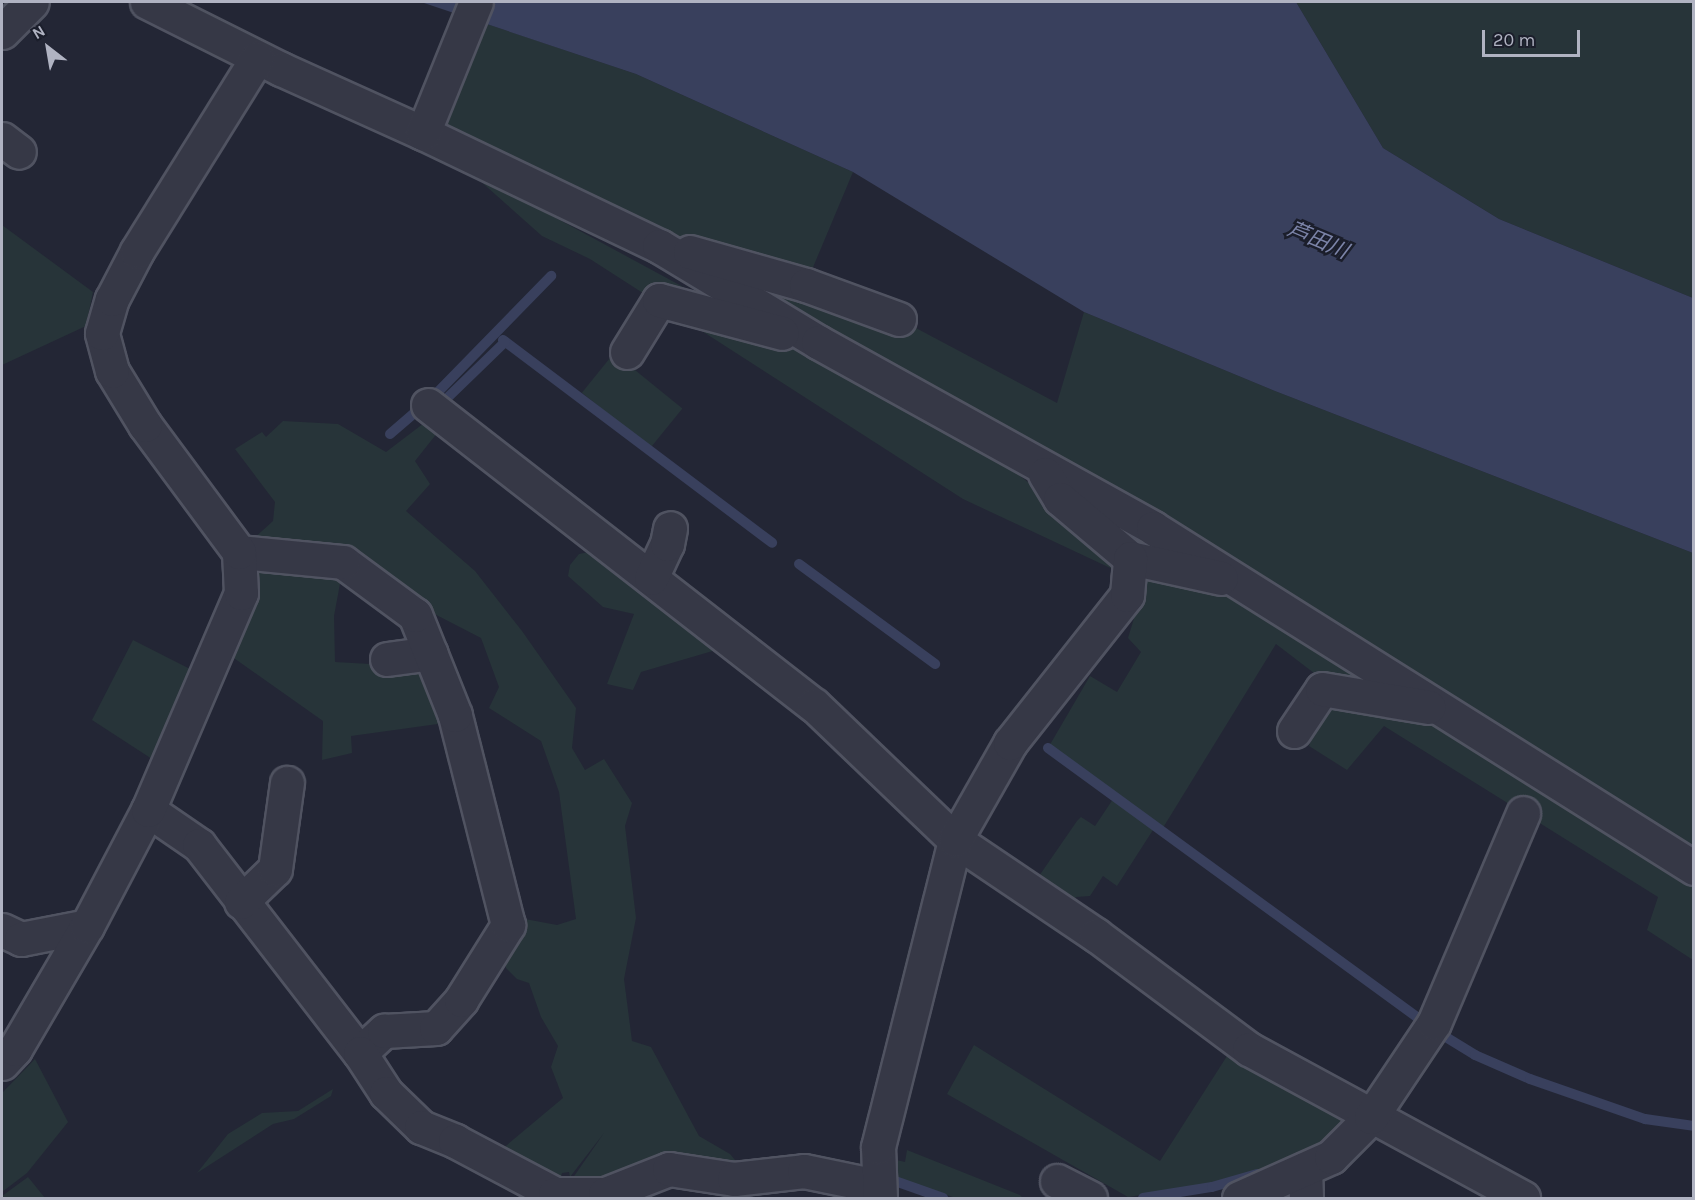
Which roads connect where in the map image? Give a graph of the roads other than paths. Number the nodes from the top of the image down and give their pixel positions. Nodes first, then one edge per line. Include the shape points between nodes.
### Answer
1 (32, 2) edge
2 (147, 2) edge
3 (476, 2) edge
4 (2, 31) edge
5 (256, 58) junction
6 (427, 121) junction
7 (659, 246) junction
8 (899, 319) dead end
9 (818, 342) junction
10 (627, 352) dead end
11 (428, 405) dead end
12 (1039, 465) junction
13 (670, 528) dead end
14 (239, 552) junction
15 (1130, 558) junction
16 (1229, 574) junction
17 (651, 578) junction
18 (431, 653) junction
19 (387, 659) dead end
20 (1444, 710) junction
21 (1294, 731) dead end
22 (287, 783) dead end
23 (447, 796) dead end
24 (477, 807) junction
25 (148, 810) junction
26 (1523, 813) dead end
27 (955, 840) junction
28 (1694, 868) edge
29 (241, 902) junction
30 (87, 926) junction
31 (2, 930) edge
32 (360, 1053) junction
33 (2, 1063) edge
34 (1371, 1117) junction
35 (1057, 1181) dead end
36 (1305, 1184) edge
37 (878, 1192) edge
38 (1090, 1198) edge
39 (1239, 1198) edge
40 (1523, 1198) edge

1 - 4 street
2 - 5 street
3 - 6 street
5 - 6 street
5 - 14 street via 137,251 112,299 102,333 112,371 145,425
6 - 7 street
7 - 8 street via 806,285
7 - 9 street
9 - 10 street via 659,300
9 - 12 street
11 - 17 street
12 - 15 street via 1060,499
12 - 16 street
13 - 17 street
14 - 18 street via 344,562 415,615
14 - 25 street via 241,593
15 - 16 street via 1219,580
15 - 27 street via 1127,595 1010,743
16 - 20 street
17 - 27 street via 822,712
18 - 19 street
18 - 24 street via 455,715
20 - 21 street via 1322,689
20 - 28 street
22 - 29 street via 275,869
23 - 24 street
24 - 32 street via 508,925 485,943 461,1000 436,1028 384,1031
25 - 29 street via 200,845
25 - 30 street
26 - 34 street via 1434,1023
27 - 34 street via 1096,935 1249,1049
27 - 37 street via 878,1147
29 - 32 street via 287,954
30 - 31 street via 21,939
30 - 33 street via 15,1049
32 - 37 street via 386,1094 420,1127 455,1141 555,1194 605,1194 669,1169 734,1179 804,1171
34 - 36 street
34 - 40 street
35 - 38 street
36 - 39 street

